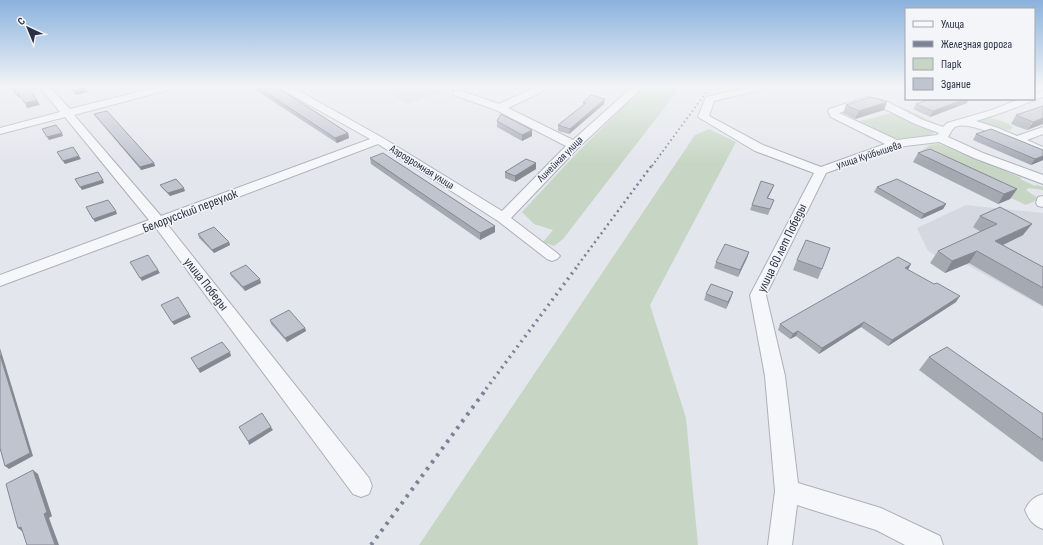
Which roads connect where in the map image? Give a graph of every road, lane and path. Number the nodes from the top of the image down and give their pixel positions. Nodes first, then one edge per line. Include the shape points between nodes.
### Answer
1 (330, 112) edge
2 (509, 112) edge
3 (610, 112) edge
4 (705, 112) edge
5 (834, 112) edge
6 (900, 112) edge
7 (994, 112) edge
8 (65, 113) joint
9 (962, 120) junction
10 (1043, 130) edge
11 (0, 131) edge
12 (944, 135) junction
13 (379, 140) junction
14 (1016, 140) junction
15 (895, 144) junction
16 (574, 145) junction
17 (1043, 151) edge
18 (821, 170) junction
19 (1043, 180) edge
20 (1043, 200) edge
21 (1043, 203) edge
22 (503, 218) junction
23 (159, 223) junction
24 (552, 256) dead end
25 (0, 281) edge
26 (361, 486) dead end
27 (787, 491) junction
28 (1043, 505) edge
29 (1043, 517) edge
30 (780, 544) edge
31 (931, 545) edge

1 - 13 street, Аэродромная улица
2 - 16 street
3 - 16 street, Линейная улица
4 - 18 street via 703,117 759,148
5 - 15 street
6 - 12 street
7 - 9 street, улица Куйбышева
8 - 11 street
8 - 23 street, улица Победы
9 - 12 street, улица Куйбышева via 951,125
9 - 14 street
10 - 14 street
12 - 15 street, улица Куйбышева
12 - 19 street via 953,145
13 - 22 street, Аэродромная улица
13 - 23 street, Белорусский переулок
14 - 17 street
15 - 18 street, улица Куйбышева
16 - 22 street, Линейная улица
18 - 27 street, улица 60 лет Победы via 758,295 775,376
20 - 21 street
22 - 24 street, Аэродромная улица
23 - 25 street, Белорусский переулок
23 - 26 street, улица Победы
27 - 30 street, улица 60 лет Победы
27 - 31 street via 880,520
28 - 29 street via 1037,510

